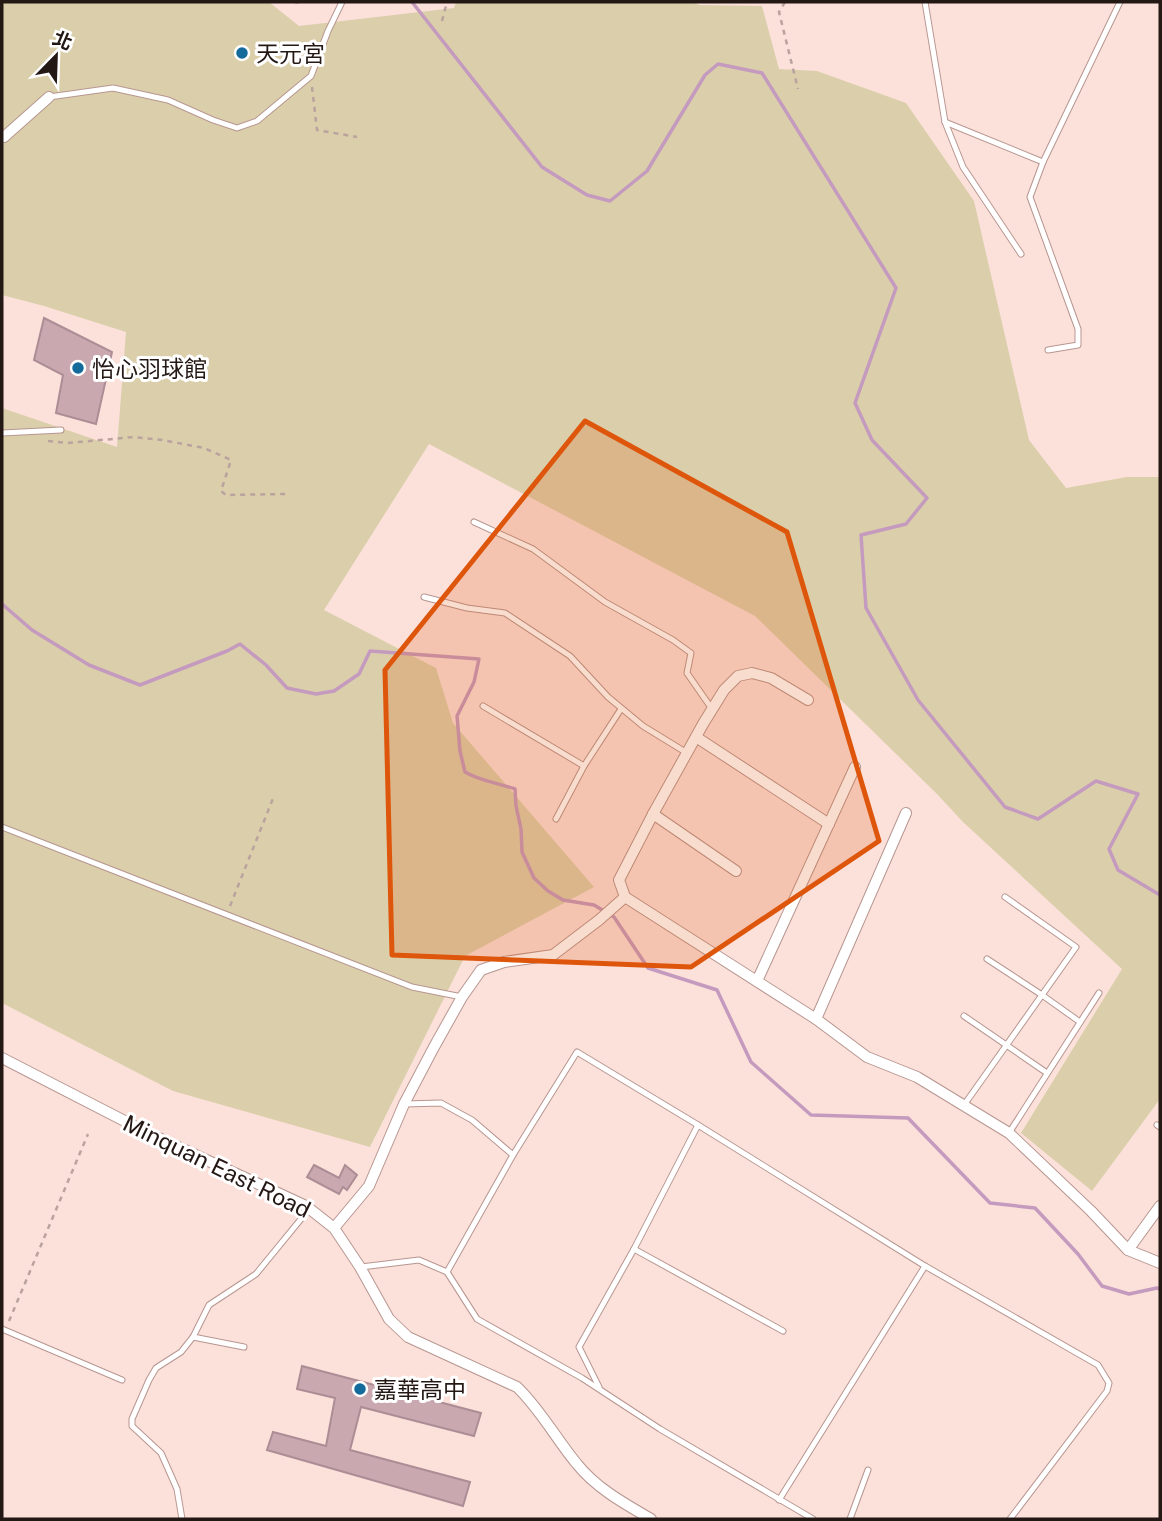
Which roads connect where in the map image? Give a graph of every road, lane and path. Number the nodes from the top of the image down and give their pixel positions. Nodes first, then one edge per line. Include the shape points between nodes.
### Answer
1 (447, 2) edge
2 (785, 2) edge
3 (925, 2) edge
4 (1120, 2) edge
5 (341, 4) edge
6 (442, 21) dead end
7 (311, 76) junction
8 (798, 89) dead end
9 (49, 97) joint
10 (946, 122) junction
11 (2, 136) edge
12 (358, 137) dead end
13 (1043, 162) junction
14 (1021, 254) dead end
15 (1048, 350) dead end
16 (61, 430) dead end
17 (2, 433) edge
18 (42, 440) dead end
19 (286, 494) dead end
20 (474, 522) dead end
21 (424, 597) dead end
22 (808, 700) dead end
23 (483, 706) dead end
24 (621, 709) junction
25 (712, 709) junction
26 (696, 737) junction
27 (687, 753) junction
28 (584, 766) junction
29 (855, 767) dead end
30 (274, 796) dead end
31 (906, 813) dead end
32 (653, 814) junction
33 (556, 819) dead end
34 (830, 824) junction
35 (2, 827) edge
36 (736, 870) dead end
37 (625, 897) junction
38 (1005, 897) dead end
39 (226, 914) junction
40 (987, 959) dead end
41 (757, 981) junction
42 (1099, 993) dead end
43 (1042, 995) junction
44 (462, 998) junction
45 (964, 1016) dead end
46 (816, 1019) junction
47 (1080, 1022) junction
48 (1007, 1045) junction
49 (2, 1058) edge
50 (1047, 1073) junction
51 (404, 1104) junction
52 (964, 1105) junction
53 (698, 1125) junction
54 (1009, 1133) junction
55 (88, 1134) dead end
56 (513, 1155) junction
57 (1160, 1206) edge
58 (310, 1208) junction
59 (334, 1228) junction
60 (634, 1249) junction
61 (1128, 1250) junction
62 (1160, 1264) edge
63 (926, 1266) junction
64 (360, 1268) junction
65 (447, 1272) junction
66 (3, 1330) edge
67 (783, 1331) dead end
68 (193, 1336) junction
69 (244, 1347) dead end
70 (122, 1380) dead end
71 (600, 1390) junction
72 (868, 1470) dead end
73 (779, 1500) junction
74 (182, 1519) edge
75 (651, 1519) edge
76 (813, 1519) edge
77 (850, 1519) edge
78 (1010, 1519) edge

1 - 6 path
2 - 8 path via 779,12
3 - 10 lane
4 - 13 lane
5 - 7 lane
7 - 9 lane via 257,121 237,128 168,100 113,88
7 - 12 path via 317,130
9 - 11 street
10 - 13 lane
10 - 14 lane via 963,167
13 - 15 lane via 1030,197 1078,329 1078,345
16 - 17 lane
18 - 19 path via 68,443 134,437 204,448 231,460 221,491 226,495
20 - 25 lane via 533,549 605,602 691,653 687,673
21 - 24 lane via 505,613 570,656
22 - 25 street via 771,678 752,673 738,676
23 - 28 lane
24 - 27 lane
24 - 28 lane
25 - 26 street
26 - 27 street
26 - 34 street
27 - 32 street
28 - 33 lane
29 - 34 street
30 - 39 path
31 - 46 street
32 - 36 street
32 - 37 street via 619,880
34 - 41 street
35 - 39 lane
37 - 41 street
37 - 44 street via 553,955 504,962 481,971
38 - 43 lane via 1076,947
39 - 44 lane via 412,987
40 - 43 lane
41 - 46 street
42 - 47 lane
43 - 47 lane
43 - 48 lane
44 - 51 street
45 - 48 lane
46 - 52 street via 867,1057 917,1077
47 - 50 lane
48 - 50 lane
48 - 52 lane
49 - 58 street, Minquan East Road via 148,1133
50 - 54 lane
51 - 56 lane via 441,1103 472,1119
51 - 59 street via 369,1186
52 - 54 street
53 - 56 lane via 577,1052
53 - 60 lane
53 - 63 lane
54 - 61 street
55 - 66 path
56 - 65 lane
57 - 61 street
58 - 59 street, Minquan East Road
58 - 68 lane via 256,1274 209,1305
59 - 64 street, Minquan East Road
60 - 67 lane
60 - 71 lane via 579,1347
61 - 62 street
63 - 73 lane
63 - 78 lane via 1098,1365 1109,1383
64 - 65 lane via 419,1261
64 - 75 street, Minquan East Road via 390,1319 408,1337 517,1387 593,1482
65 - 71 lane via 477,1319
66 - 70 lane
68 - 69 lane
68 - 74 lane via 181,1352 156,1368 132,1419 132,1426 161,1453 177,1489
71 - 73 lane
72 - 77 lane
73 - 76 lane

